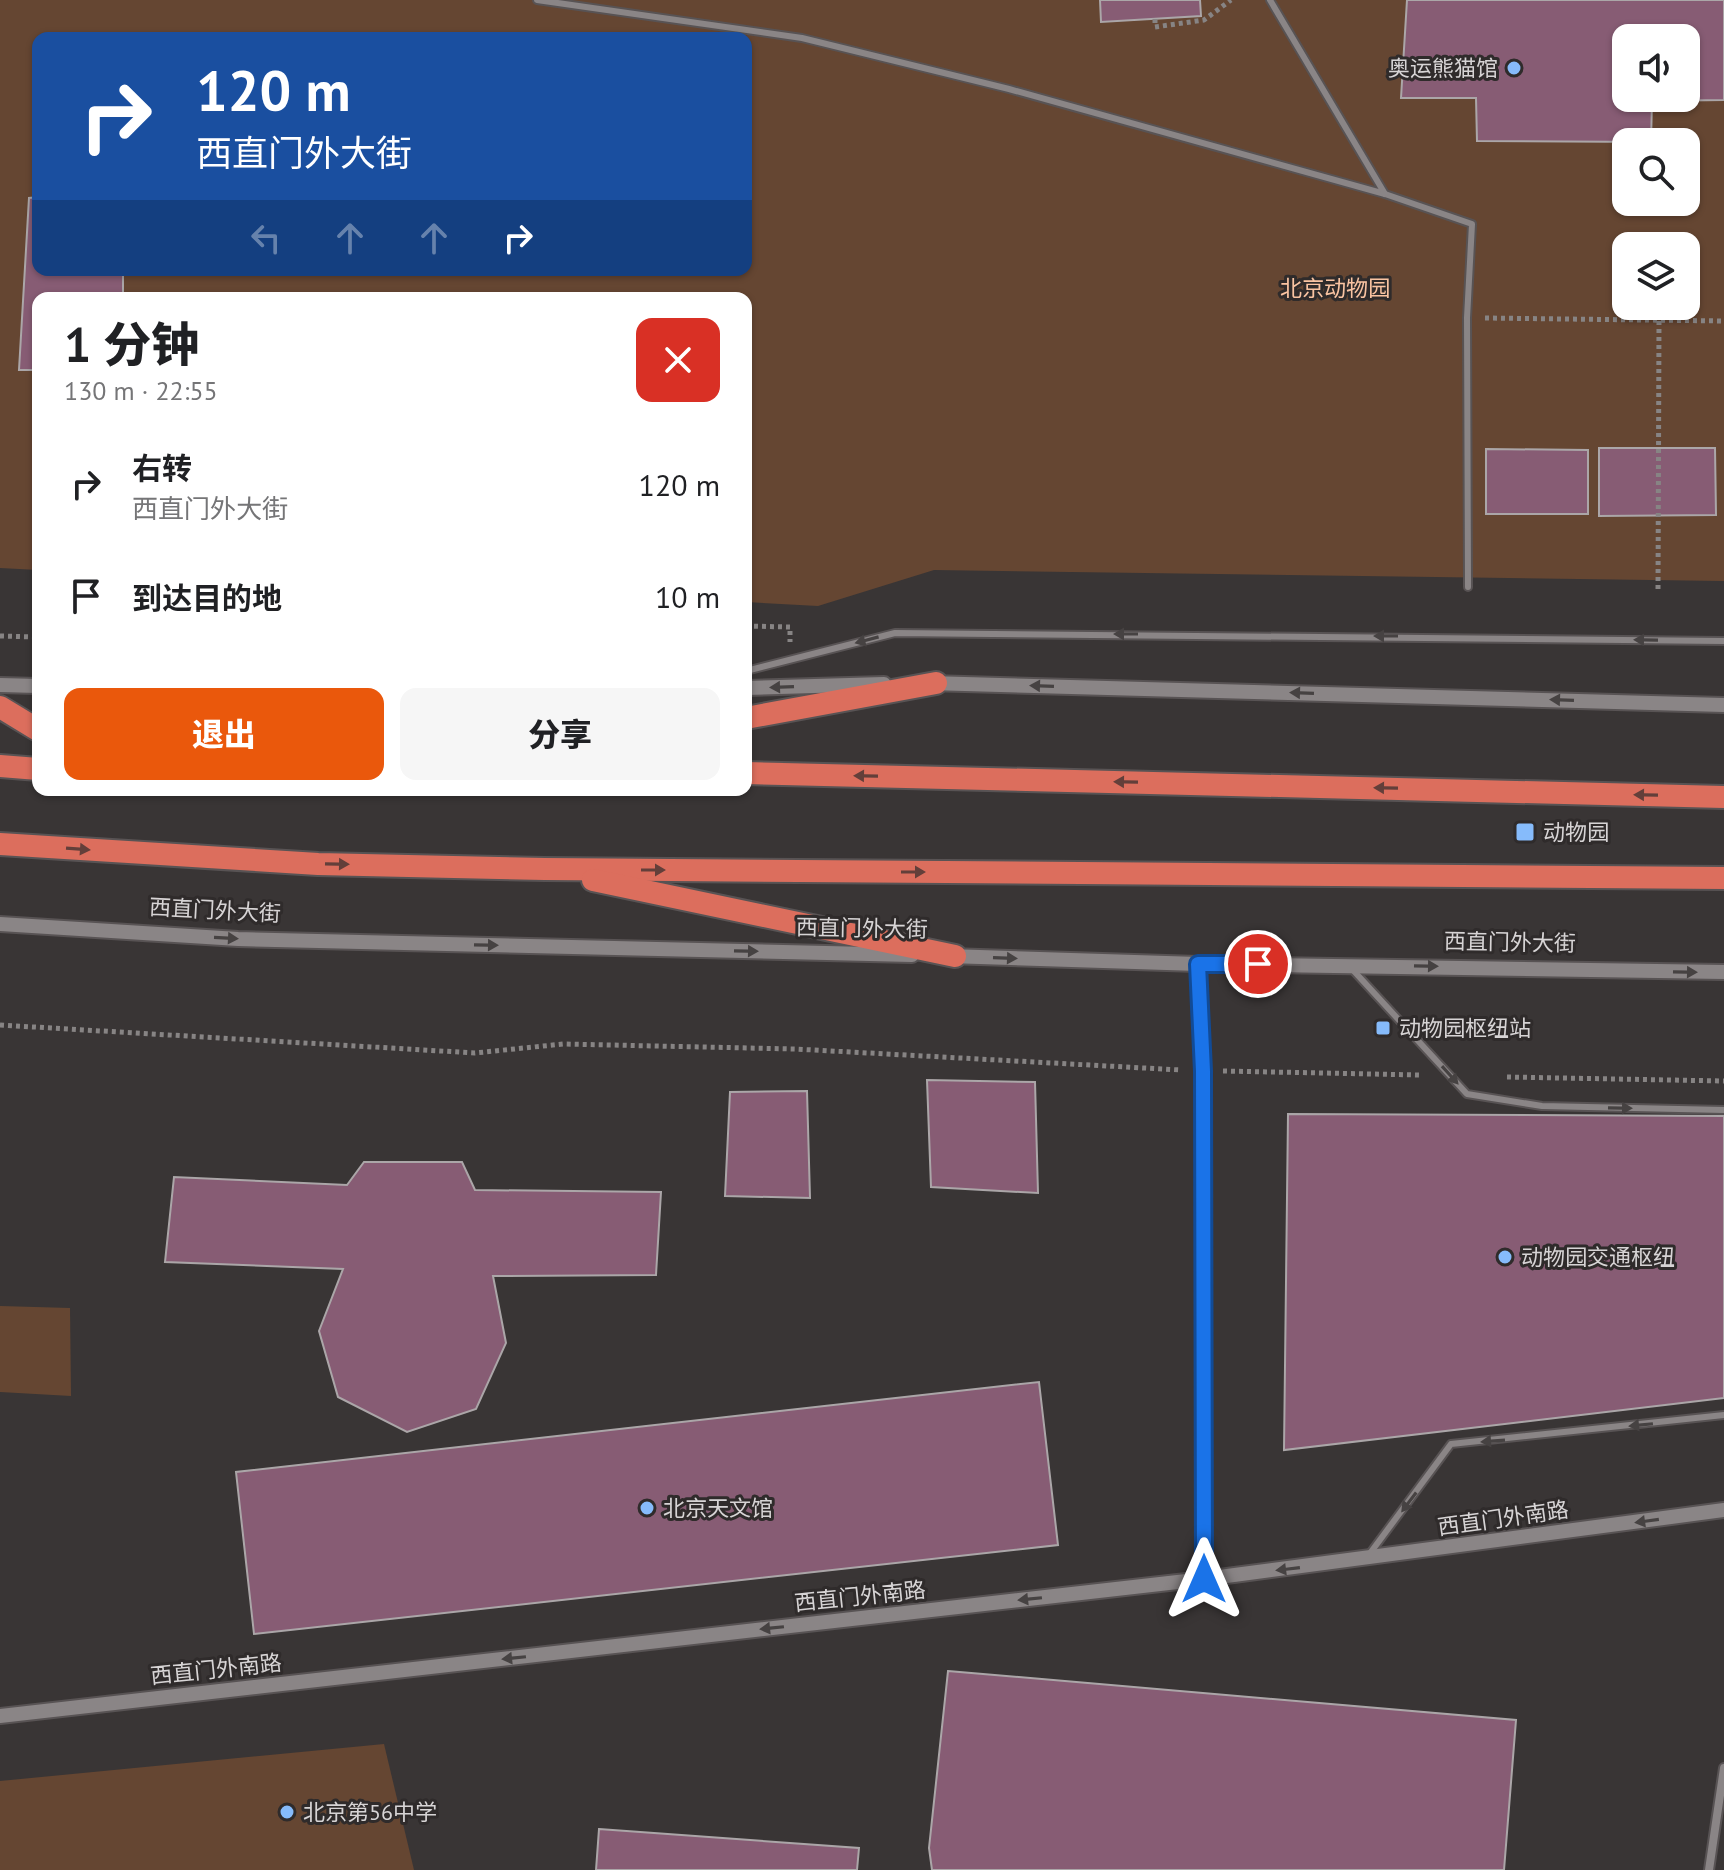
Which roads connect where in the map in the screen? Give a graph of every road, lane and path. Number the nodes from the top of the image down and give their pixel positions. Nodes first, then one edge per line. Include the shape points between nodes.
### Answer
1 (537, 0) edge
2 (1231, 0) edge
3 (1270, 0) edge
4 (1155, 19) dead end
5 (1385, 194) junction
6 (1467, 318) junction
7 (1659, 321) junction
8 (1724, 321) edge
9 (1468, 587) dead end
10 (1658, 589) dead end
11 (752, 626) edge
12 (0, 636) edge
13 (32, 637) edge
14 (1724, 641) edge
15 (789, 647) dead end
16 (752, 669) edge
17 (936, 683) junction
18 (0, 685) edge
19 (32, 686) edge
20 (752, 688) edge
21 (1724, 705) edge
22 (0, 707) edge
23 (752, 717) edge
24 (32, 726) edge
25 (0, 766) edge
26 (32, 769) edge
27 (752, 773) edge
28 (1724, 797) edge
29 (0, 844) edge
30 (545, 869) junction
31 (1724, 878) edge
32 (0, 924) edge
33 (955, 956) junction
34 (1198, 964) junction
35 (1348, 964) junction
36 (1724, 972) edge
37 (0, 1025) edge
38 (795, 1049) dead end
39 (1652, 1080) dead end
40 (1724, 1081) edge
41 (1724, 1110) edge
42 (1724, 1415) edge
43 (1724, 1510) edge
44 (1366, 1559) junction
45 (1204, 1579) junction
46 (0, 1716) edge
47 (1724, 1768) edge
48 (1709, 1870) edge

1 - 5 lane via 802,38 1009,89
2 - 4 path via 1204,20 1155,27
3 - 5 lane
5 - 6 lane via 1472,224
6 - 7 path
6 - 9 lane
7 - 8 path
7 - 10 path
11 - 15 path via 790,627
12 - 13 path
14 -> 16 lane via 895,633
17 -> 20 street
21 -> 17 street
17 - 23 highway
18 - 19 street
22 - 24 highway
25 - 26 highway
28 -> 27 highway
29 -> 30 highway via 318,864
30 -> 31 highway
30 - 33 highway
32 -> 33 street, 西直门外大街 via 238,939
33 -> 34 street, 西直门外大街
34 - 35 street, 西直门外大街
34 - 45 street
35 -> 36 street, 西直门外大街
35 -> 41 lane via 1467,1094 1542,1106
37 - 38 path via 475,1053 563,1044
39 - 40 path
42 -> 44 lane via 1451,1444
43 -> 44 street, 西直门外南路
44 -> 45 street, 西直门外南路
45 -> 46 street, 西直门外南路
47 - 48 street

